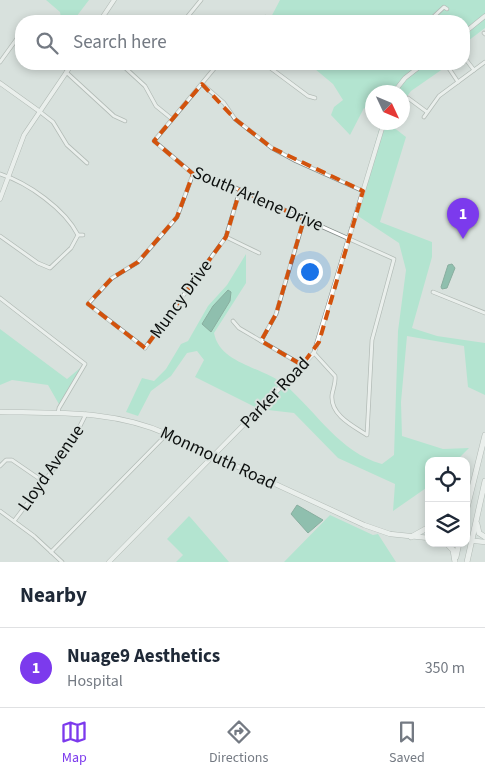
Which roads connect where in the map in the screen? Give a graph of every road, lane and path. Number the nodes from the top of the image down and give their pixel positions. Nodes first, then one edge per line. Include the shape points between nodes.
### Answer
1 (114, 0) edge
2 (201, 0) edge
3 (447, 9) dead end
4 (104, 15) edge
5 (189, 15) edge
6 (435, 15) edge
7 (485, 16) edge
8 (470, 28) edge
9 (15, 41) edge
10 (0, 62) edge
11 (485, 62) edge
12 (470, 65) edge
13 (128, 70) edge
14 (213, 70) edge
15 (272, 70) edge
16 (415, 70) edge
17 (450, 70) edge
18 (474, 70) junction
19 (66, 72) joint
20 (458, 82) junction
21 (0, 83) edge
22 (202, 84) junction
23 (400, 85) edge
24 (315, 98) dead end
25 (410, 99) edge
26 (39, 111) junction
27 (427, 112) junction
28 (424, 117) dead end
29 (172, 119) junction
30 (125, 121) dead end
31 (382, 130) edge
32 (87, 163) dead end
33 (0, 174) edge
34 (193, 174) junction
35 (7, 177) junction
36 (240, 190) junction
37 (363, 191) junction
38 (0, 199) edge
39 (304, 219) junction
40 (78, 235) junction
41 (83, 235) dead end
42 (0, 236) edge
43 (226, 238) junction
44 (350, 239) junction
45 (259, 253) dead end
46 (433, 292) dead end
47 (0, 298) edge
48 (485, 313) edge
49 (233, 321) dead end
50 (261, 341) junction
51 (314, 353) junction
52 (302, 365) junction
53 (0, 412) edge
54 (58, 413) junction
55 (86, 414) junction
56 (167, 434) junction
57 (485, 436) edge
58 (214, 456) junction
59 (0, 466) edge
60 (485, 481) edge
61 (44, 482) junction
62 (472, 486) junction
63 (470, 489) edge
64 (468, 502) edge
65 (0, 511) edge
66 (14, 521) junction
67 (476, 522) junction
68 (425, 529) edge
69 (411, 537) junction
70 (485, 537) edge
71 (425, 538) edge
72 (470, 538) edge
73 (470, 541) edge
74 (485, 542) edge
75 (450, 547) edge
76 (458, 547) edge
77 (468, 547) edge
78 (51, 552) junction
79 (62, 562) edge
80 (109, 562) edge
81 (455, 562) edge
82 (467, 562) edge

1 - 4 street
2 - 5 street
3 - 6 street via 444,7
7 - 8 street
9 - 10 street
11 - 18 street
12 - 18 street
13 - 29 street via 145,86 156,106
14 - 22 street, South Arlene Drive
15 - 24 street
16 - 23 street
17 - 20 street
18 - 20 street
19 - 26 street
19 - 30 street via 114,116
20 - 27 street via 439,96
21 - 26 street
22 - 29 street, South Arlene Drive
22 - 37 street via 222,100 235,119 272,148
25 - 27 street
26 - 32 street via 53,122 67,144
26 - 35 street via 20,142
27 - 28 street
29 - 34 street, South Arlene Drive via 152,142
31 - 37 street, Parker Road
33 - 35 street
34 - 36 street, South Arlene Drive
34 - 43 street, Muncy Drive via 177,217 138,262 112,278 86,305 145,350
35 - 38 street
35 - 40 street via 33,190 72,224
36 - 39 street, South Arlene Drive
36 - 43 street, Muncy Drive
37 - 44 street, Parker Road
39 - 44 street, South Arlene Drive
39 - 50 street via 277,311
40 - 41 street
40 - 42 street via 71,248 50,270
43 - 45 street
44 - 51 street, Parker Road
44 - 51 street, South Arlene Drive via 394,261 372,340 367,434 336,410 332,397 335,376
46 - 48 street
47 - 54 street via 85,364
49 - 50 street via 238,328
50 - 52 street
51 - 52 street, Parker Road
52 - 58 street, Parker Road
53 - 54 main road, Monmouth Road
54 - 55 main road, Monmouth Road
55 - 56 main road, Monmouth Road via 121,418
55 - 61 street, Lloyd Avenue via 73,443
56 - 58 main road, Monmouth Road
56 - 78 street
57 - 62 highway
58 - 69 main road, Monmouth Road via 364,525
58 - 80 street, Parker Road
59 - 61 street via 6,460 12,460
60 - 67 highway
61 - 66 street, Lloyd Avenue
62 - 63 highway
62 - 64 highway
65 - 66 street
66 - 78 street
67 - 70 highway via 479,533
67 - 72 highway
68 - 69 highway
69 - 71 main road, Monmouth Road
73 - 74 main road
75 - 81 highway
76 - 81 highway
77 - 82 highway
78 - 79 street

